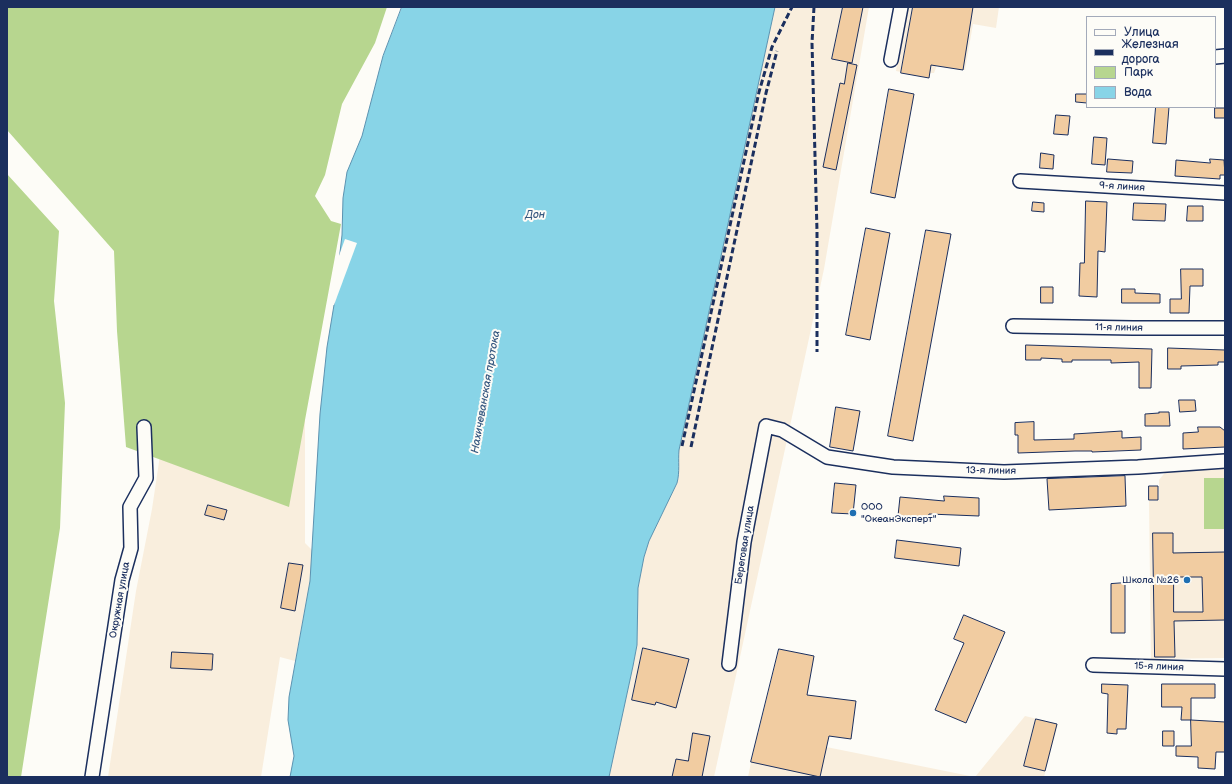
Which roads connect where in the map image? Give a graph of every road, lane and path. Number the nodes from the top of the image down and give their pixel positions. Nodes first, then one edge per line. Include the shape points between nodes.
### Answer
1 (901, 7) edge
2 (891, 60) dead end
3 (1020, 181) dead end
4 (1225, 193) edge
5 (1013, 326) dead end
6 (1225, 328) edge
7 (766, 426) joint
8 (144, 427) dead end
9 (1225, 462) edge
10 (729, 664) dead end
11 (1093, 665) dead end
12 (1225, 669) edge
13 (92, 777) edge

1 - 2 street
3 - 4 street, 9-я линия
5 - 6 street, 11-я линия
7 - 9 street, 13-я линия via 782,430 827,457 893,467 1004,472
7 - 10 street, Береговая улица via 744,542
8 - 13 street, Окружная улица via 146,478 130,506 130,548 122,580
11 - 12 street, 15-я линия

